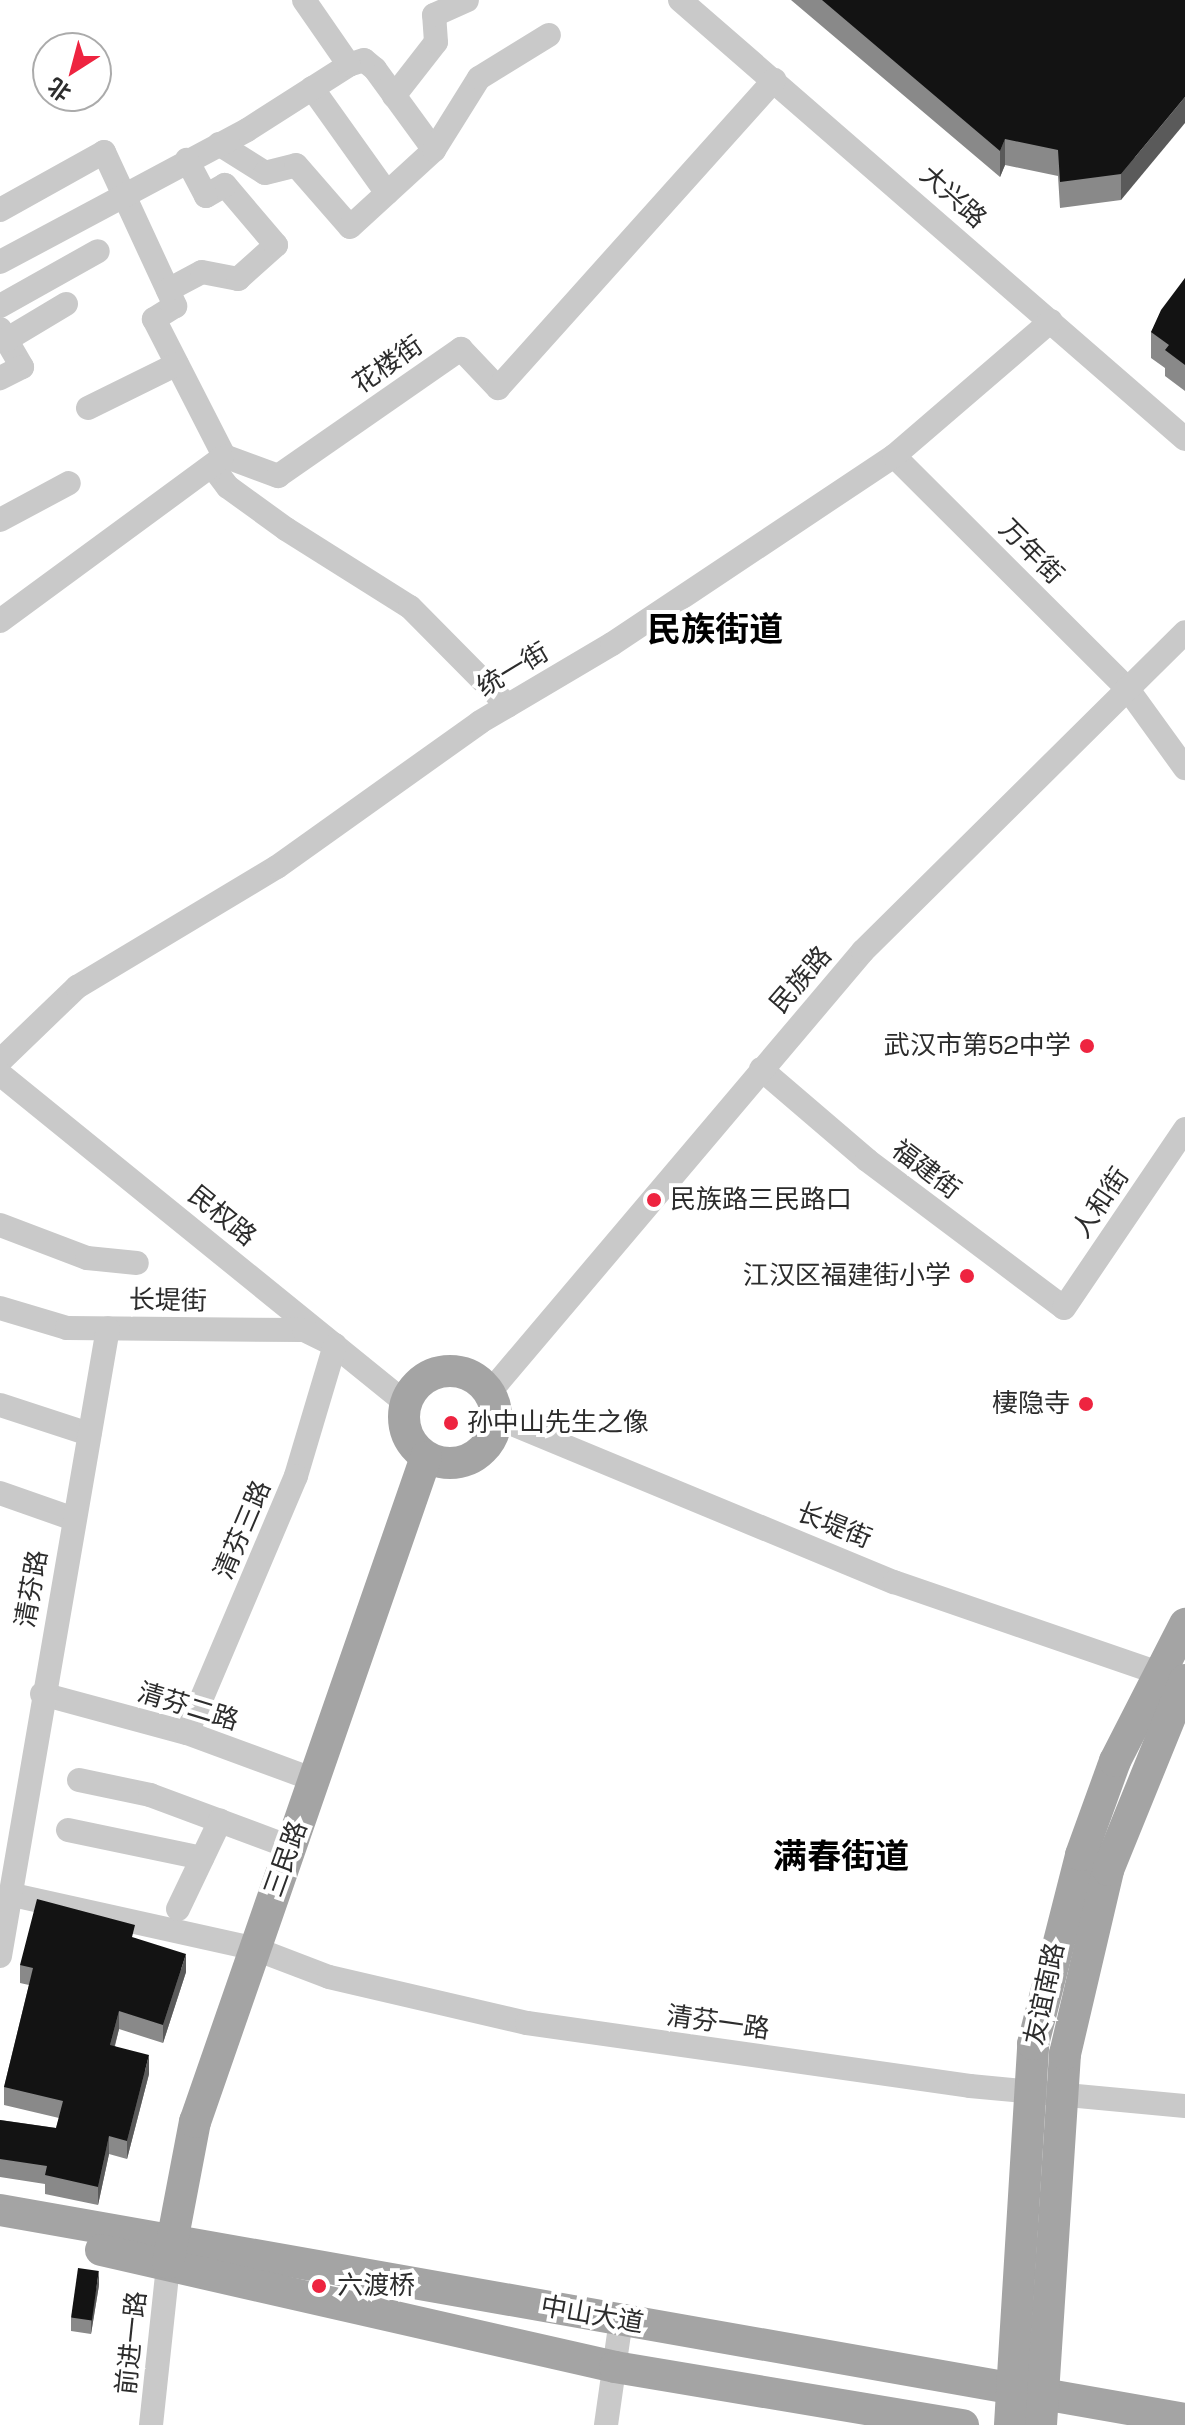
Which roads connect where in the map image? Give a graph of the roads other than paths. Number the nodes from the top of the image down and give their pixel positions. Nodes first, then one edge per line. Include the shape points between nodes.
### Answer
1 (304, 0) edge
2 (467, 0) edge
3 (680, 0) edge
4 (549, 35) dead end
5 (349, 65) junction
6 (774, 80) junction
7 (312, 88) junction
8 (394, 96) junction
9 (219, 144) junction
10 (434, 150) junction
11 (187, 160) junction
12 (124, 191) junction
13 (387, 193) junction
14 (0, 210) edge
15 (98, 251) dead end
16 (0, 262) edge
17 (168, 290) junction
18 (66, 304) dead end
19 (0, 306) edge
20 (1051, 321) junction
21 (3, 334) edge
22 (177, 364) junction
23 (0, 378) edge
24 (88, 408) dead end
25 (1185, 439) edge
26 (894, 456) junction
27 (218, 461) junction
28 (69, 483) dead end
29 (1, 515) edge
30 (0, 621) edge
31 (1185, 632) edge
32 (1127, 688) junction
33 (508, 706) junction
34 (1185, 768) edge
35 (0, 1061) edge
36 (761, 1069) junction
37 (0, 1074) edge
38 (1185, 1129) edge
39 (0, 1225) edge
40 (137, 1263) dead end
41 (0, 1308) edge
42 (1064, 1308) joint
43 (108, 1328) junction
44 (335, 1345) junction
45 (407, 1404) junction
46 (0, 1405) edge
47 (492, 1405) junction
48 (89, 1434) junction
49 (426, 1457) junction
50 (0, 1493) edge
51 (74, 1519) junction
52 (1185, 1624) edge
53 (1178, 1679) edge
54 (42, 1694) junction
55 (1175, 1727) edge
56 (187, 1733) junction
57 (79, 1780) dead end
58 (315, 1780) junction
59 (220, 1821) junction
60 (11, 1830) edge
61 (68, 1830) dead end
62 (290, 1847) junction
63 (202, 1858) junction
64 (13, 1895) junction
65 (178, 1909) dead end
66 (253, 1948) junction
67 (1, 1949) edge
68 (1045, 2094) junction
69 (1185, 2106) edge
70 (0, 2210) edge
71 (0, 2230) edge
72 (169, 2254) junction
73 (621, 2319) junction
74 (615, 2367) junction
75 (1033, 2404) edge
76 (1185, 2419) edge
77 (151, 2425) edge
78 (606, 2425) edge
79 (963, 2425) edge
80 (1010, 2425) edge

1 - 5 street
2 - 8 street via 434,15 436,42
3 - 6 street, 大兴路
4 - 10 street via 479,78
5 - 7 street
5 - 8 street via 364,60
6 - 20 street, 大兴路
6 - 27 street, 花楼街 via 498,388 461,349 278,476
7 - 9 street
7 - 13 street
8 - 10 street
9 - 11 street
9 - 13 street via 265,173 296,165 350,227
10 - 13 street
11 - 12 street
11 - 17 street via 206,196 225,185 276,245 238,279 202,272
12 - 14 street via 104,152
12 - 16 street
12 - 17 street
15 - 19 street
17 - 22 street via 175,306 154,319
18 - 21 street
20 - 25 street, 大兴路
20 - 26 street, 统一街
21 - 23 street via 22,367
22 - 24 street
22 - 27 street
26 - 32 street, 万年街
26 - 33 street, 统一街
27 - 30 street
27 - 33 street via 228,487 286,529 374,578 428,621
28 - 29 street
31 - 32 street, 民族路
32 - 34 street
32 - 36 street, 民族路 via 863,951
33 - 35 street, 统一街 via 277,867 77,987
36 - 42 street, 福建街 via 867,1160
36 - 47 street, 民族路
37 - 44 street, 民权路
38 - 42 street, 人和街
39 - 40 street via 87,1258
41 - 43 street, 长堤街 via 67,1328
43 - 44 street, 长堤街 via 304,1330
43 - 48 street, 清芬路
44 - 45 street, 民权路
44 - 56 street, 清芬三路 via 296,1476
45 - 47 main road via 437,1373 461,1373
45 - 49 main road via 408,1436
46 - 48 street
47 - 49 main road via 493,1433 474,1457 441,1462
47 - 53 street, 长堤街 via 894,1582
48 - 51 street, 清芬路
49 - 58 main road, 三民路
50 - 51 street
51 - 54 street, 清芬路
52 - 53 main road, 友谊南路
53 - 55 main road, 友谊南路
53 - 68 main road, 友谊南路 via 1081,1855 1052,1957
54 - 56 street, 清芬二路
54 - 60 street, 清芬路
55 - 68 main road, 友谊南路 via 1108,1870
56 - 58 street, 清芬二路
57 - 59 street
58 - 62 main road, 三民路
59 - 62 street
59 - 63 street
60 - 64 street, 清芬路
61 - 63 street
62 - 66 main road, 三民路
63 - 65 street
64 - 66 street, 清芬一路
64 - 67 street, 清芬路
66 - 68 street, 清芬一路 via 329,1977 527,2023
66 - 72 main road, 三民路 via 195,2122
68 - 69 street, 清芬一路
68 - 75 main road, 友谊南路
70 - 72 main road, 中山大道
71 - 72 main road, 中山大道
72 - 73 main road, 中山大道
72 - 74 main road, 中山大道
72 - 77 street, 前进一路
73 - 74 street
73 - 75 main road, 中山大道
74 - 78 street
74 - 79 main road, 中山大道
75 - 76 main road, 中山大道
75 - 80 main road, 友谊南路

